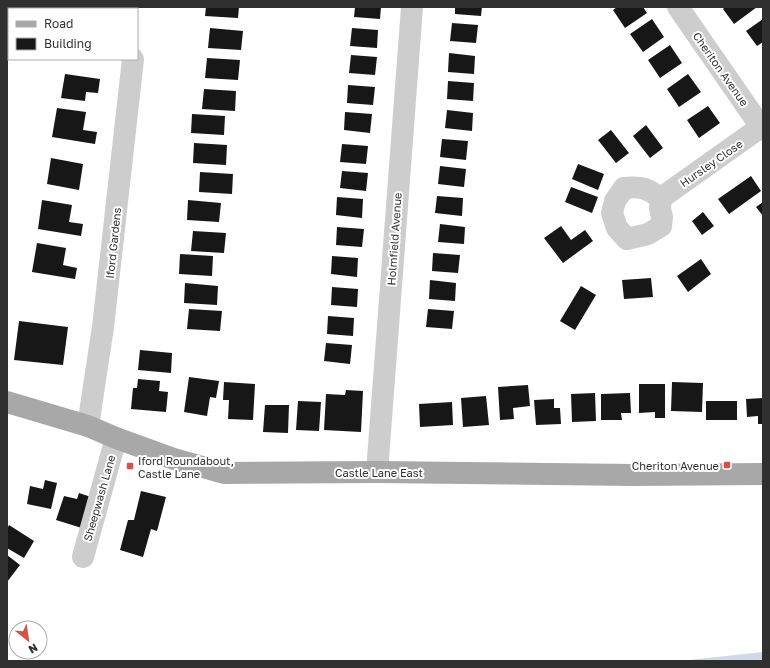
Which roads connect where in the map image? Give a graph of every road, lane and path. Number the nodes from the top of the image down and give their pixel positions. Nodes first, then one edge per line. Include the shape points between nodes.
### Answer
1 (412, 7) edge
2 (678, 7) edge
3 (133, 60) edge
4 (762, 129) edge
5 (661, 198) dead end
6 (7, 402) edge
7 (88, 426) junction
8 (116, 438) junction
9 (377, 472) junction
10 (763, 474) edge
11 (83, 557) dead end

1 - 9 street, Holmfield Avenue
2 - 4 street, Cheriton Avenue
3 - 7 street, Iford Gardens via 104,327
4 - 5 street, Hursley Close
6 - 7 main road, Castle Lane East
7 - 8 main road, Castle Lane East
8 - 9 main road, Castle Lane East via 174,459 224,473
8 - 11 street, Sheepwash Lane
9 - 10 main road, Castle Lane East

